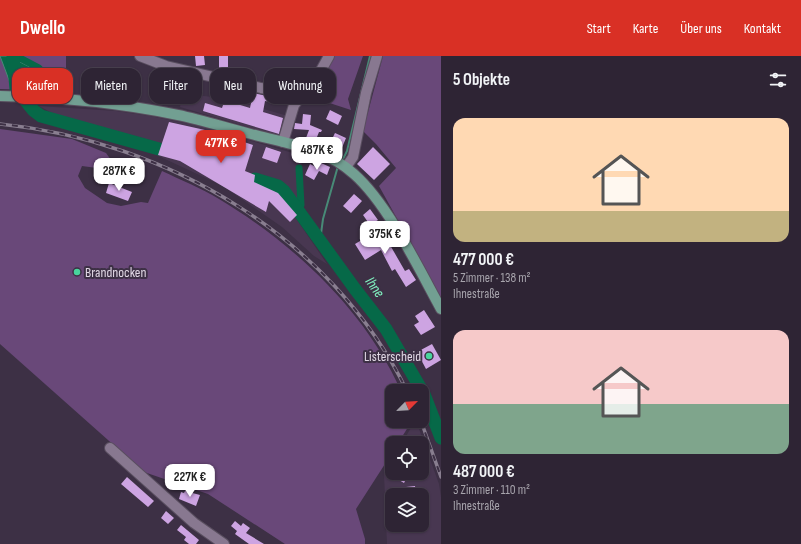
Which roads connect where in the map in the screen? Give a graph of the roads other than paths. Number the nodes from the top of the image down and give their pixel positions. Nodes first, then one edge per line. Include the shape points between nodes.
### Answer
1 (140, 56) edge
2 (329, 56) edge
3 (377, 56) edge
4 (322, 68) edge
5 (264, 89) edge
6 (4, 96) edge
7 (295, 104) edge
8 (283, 142) junction
9 (342, 165) junction
10 (441, 309) edge
11 (110, 448) dead end
12 (224, 544) edge

1 - 5 street via 166,66
2 - 4 street
3 - 9 street via 366,93 353,157
6 - 8 main road via 124,106
7 - 8 street
8 - 9 main road via 323,154
9 - 10 main road via 363,183 388,216
11 - 12 street via 194,523

